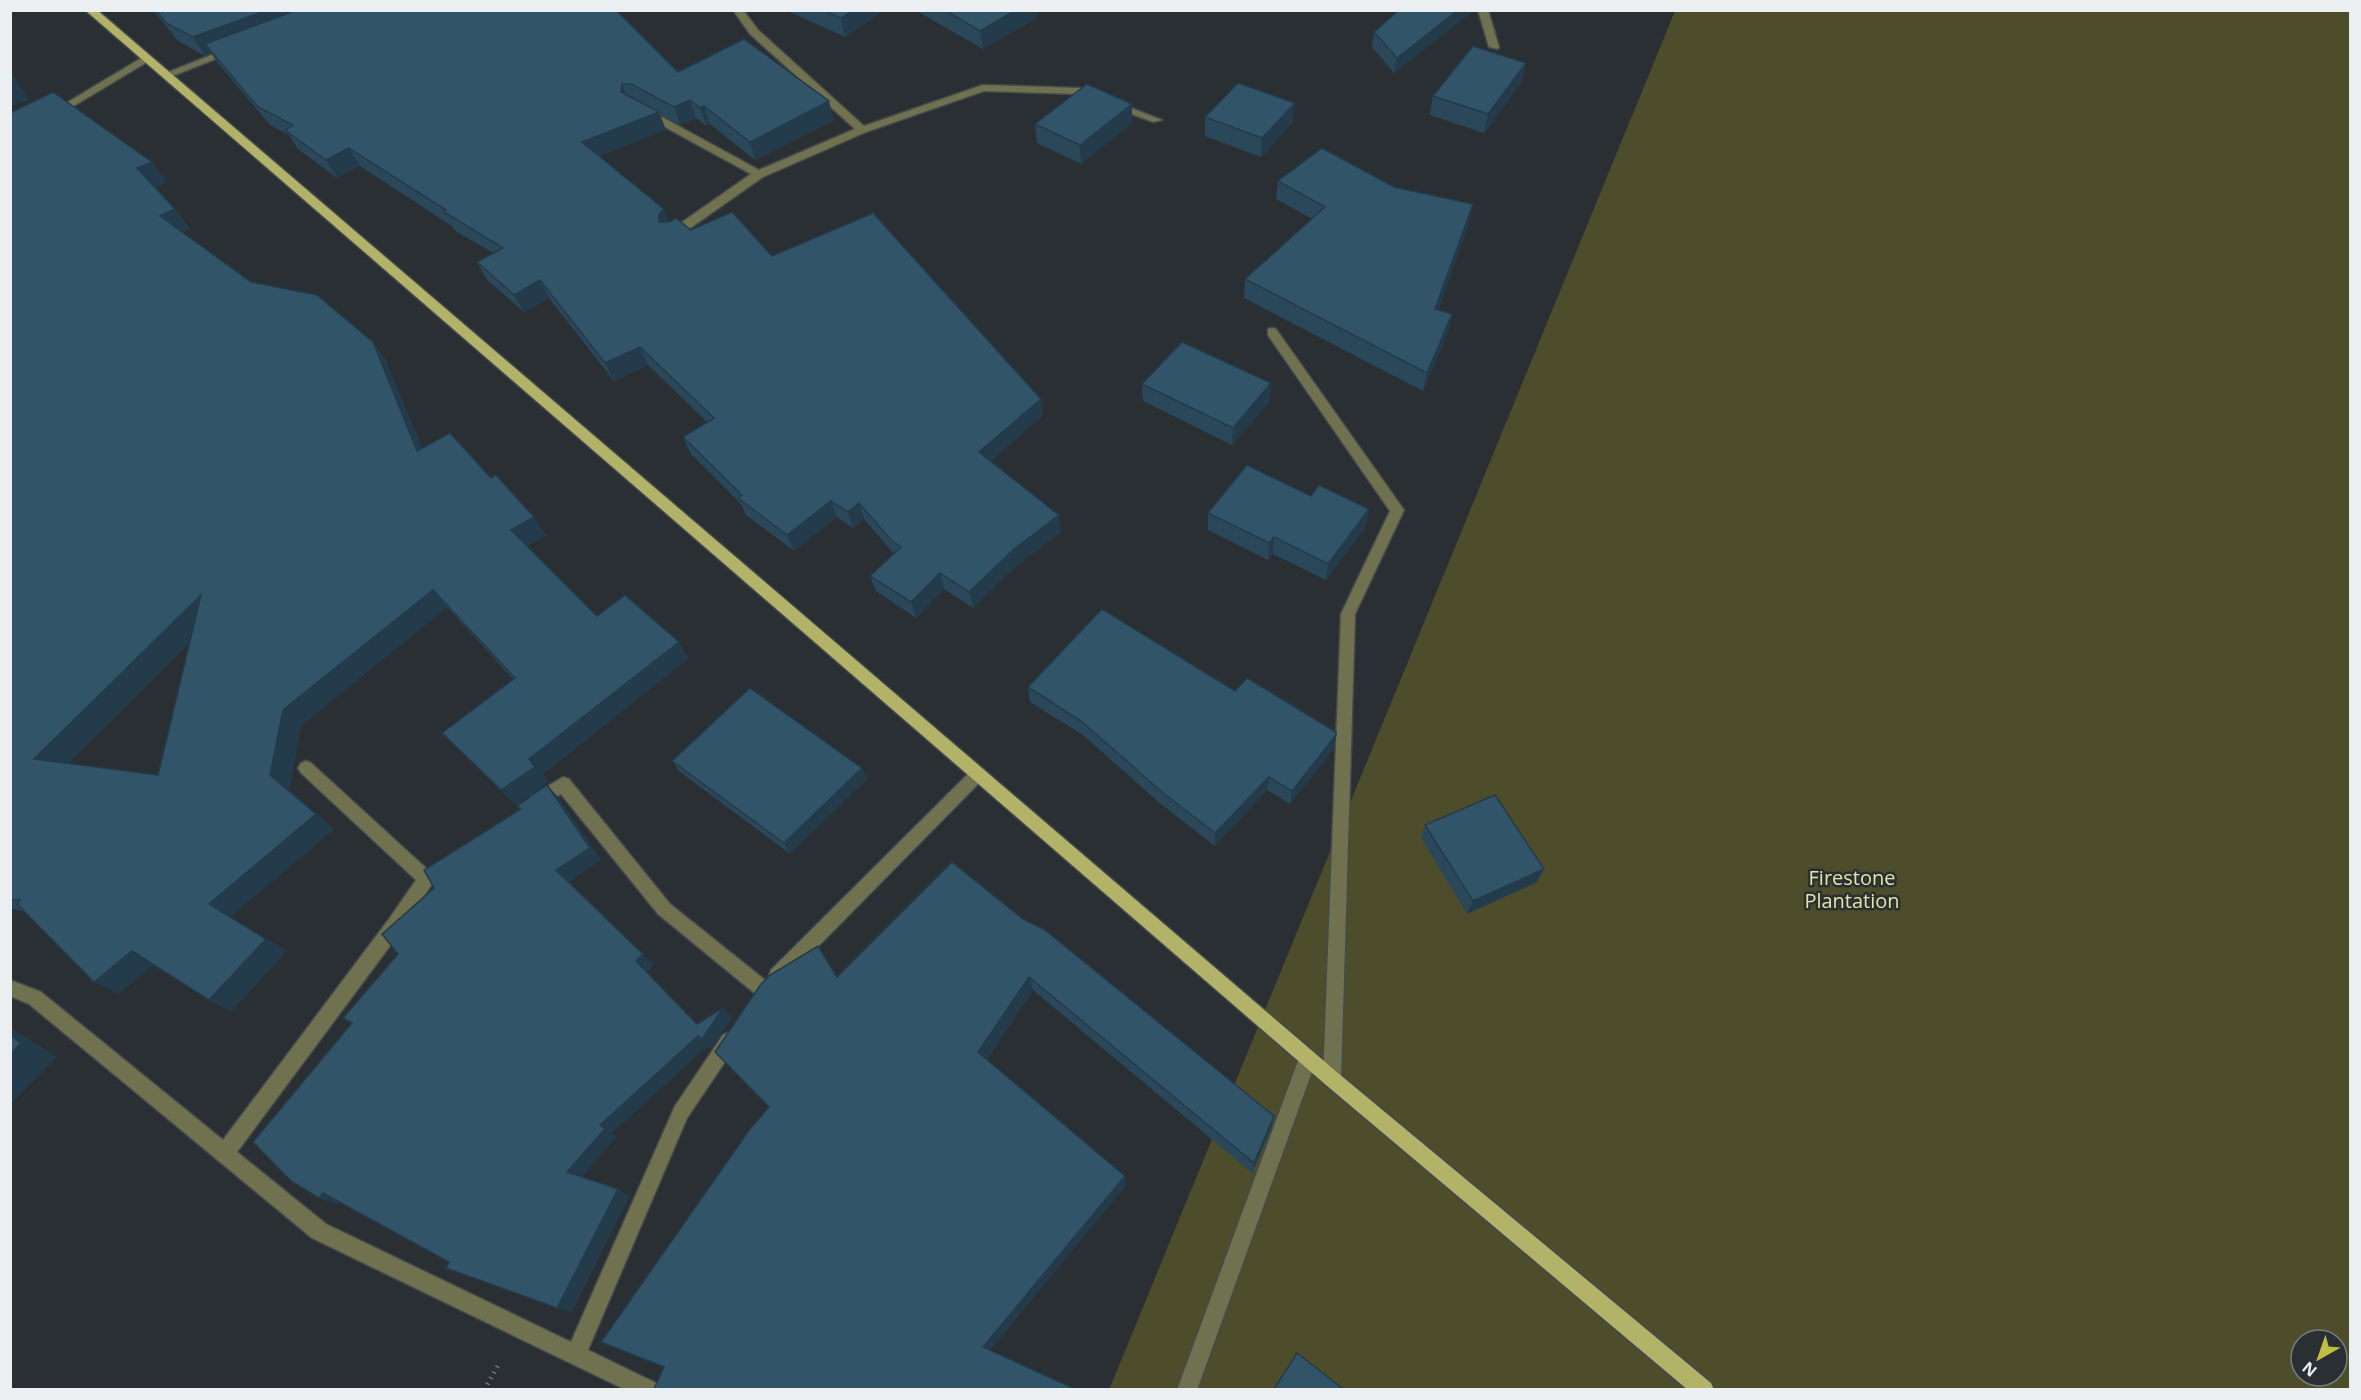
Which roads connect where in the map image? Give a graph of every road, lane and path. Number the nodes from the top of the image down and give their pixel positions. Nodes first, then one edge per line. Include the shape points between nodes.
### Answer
1 (90, 10) edge
2 (738, 10) edge
3 (1483, 10) edge
4 (1494, 47) dead end
5 (239, 48) edge
6 (147, 59) junction
7 (166, 75) junction
8 (633, 106) edge
9 (1157, 120) dead end
10 (38, 122) edge
11 (862, 130) junction
12 (759, 174) junction
13 (672, 235) edge
14 (1272, 332) dead end
15 (306, 768) dead end
16 (978, 774) junction
17 (523, 811) edge
18 (455, 859) edge
19 (426, 879) junction
20 (10, 988) edge
21 (764, 990) junction
22 (751, 1009) edge
23 (738, 1028) edge
24 (1308, 1058) junction
25 (1332, 1079) junction
26 (224, 1154) junction
27 (576, 1354) junction
28 (649, 1389) edge
29 (1187, 1389) edge
30 (1704, 1389) edge

1 - 6 main road
2 - 11 street via 754,32
3 - 4 street
5 - 7 street
6 - 7 main road
6 - 10 street
7 - 16 main road
8 - 12 street
9 - 11 street via 1079,90 983,88
11 - 12 street
12 - 13 street
14 - 25 street via 1397,510 1348,614
15 - 19 street
16 - 21 street
16 - 24 main road
17 - 21 street via 562,784 664,909
18 - 19 street
19 - 26 street
20 - 26 street via 34,998
21 - 22 street
23 - 27 street via 681,1112
24 - 25 main road
24 - 29 street
25 - 30 main road
26 - 27 street via 319,1231
27 - 28 street

